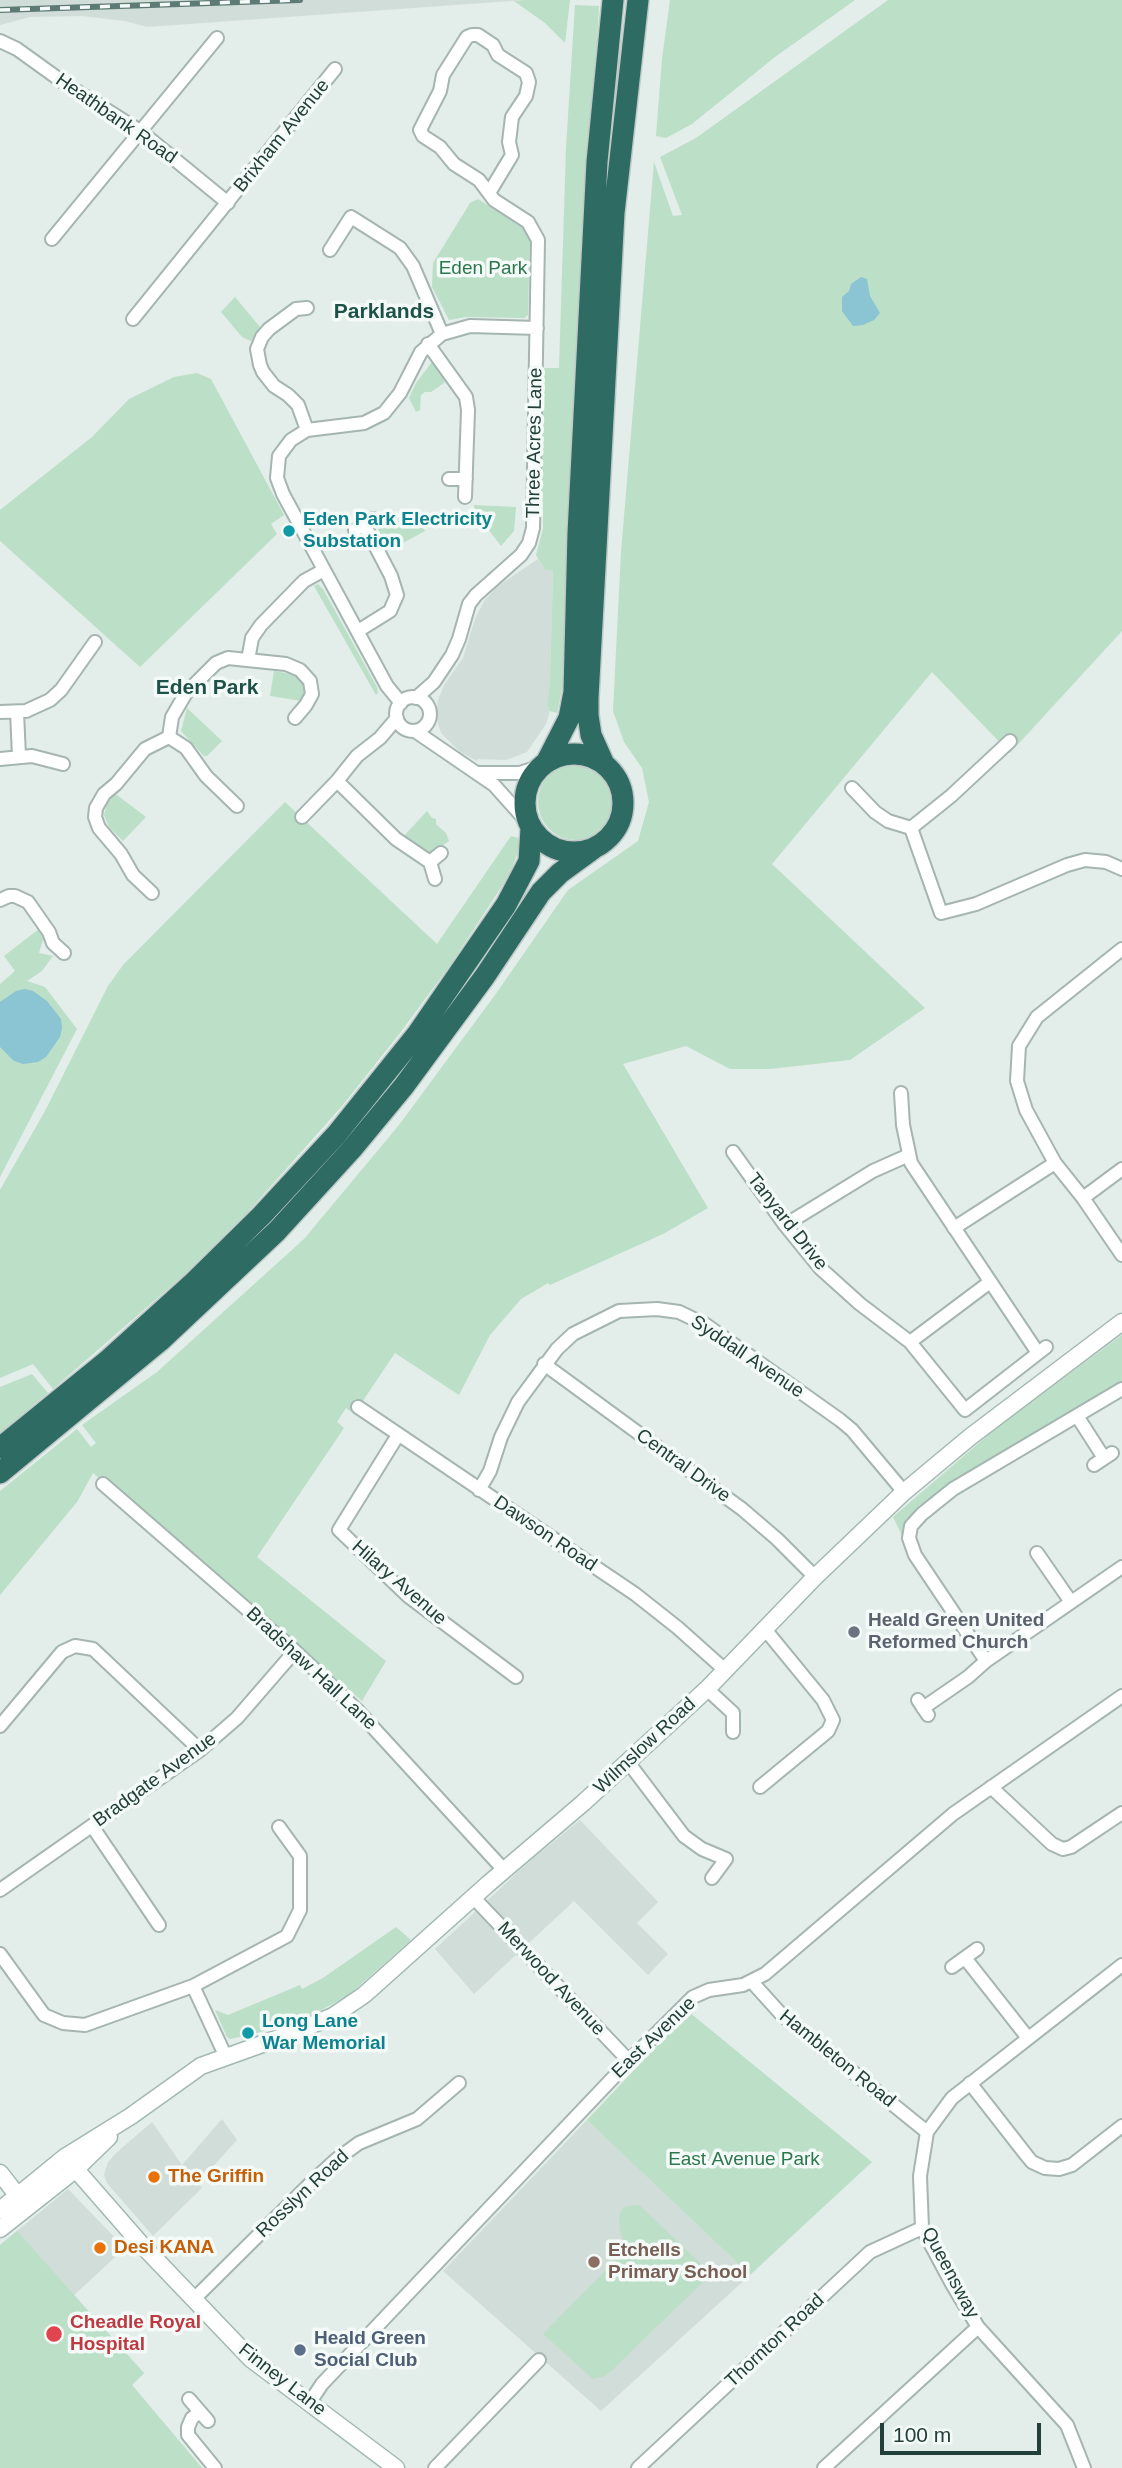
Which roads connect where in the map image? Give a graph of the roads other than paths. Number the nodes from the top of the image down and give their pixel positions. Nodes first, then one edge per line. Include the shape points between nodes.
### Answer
1 (638, 0) edge
2 (613, 2) edge
3 (218, 38) dead end
4 (0, 41) edge
5 (335, 69) dead end
6 (140, 131) junction
7 (489, 193) junction
8 (228, 203) junction
9 (52, 239) dead end
10 (330, 250) dead end
11 (306, 308) dead end
12 (133, 319) dead end
13 (537, 328) junction
14 (442, 334) junction
15 (428, 344) junction
16 (307, 430) junction
17 (449, 479) dead end
18 (466, 479) junction
19 (465, 496) dead end
20 (364, 525) dead end
21 (324, 570) junction
22 (358, 631) junction
23 (95, 642) dead end
24 (248, 660) junction
25 (434, 682) junction
26 (416, 698) junction
27 (401, 703) junction
28 (0, 712) edge
29 (17, 712) junction
30 (430, 715) junction
31 (303, 716) dead end
32 (397, 718) junction
33 (411, 731) junction
34 (169, 737) junction
35 (380, 738) junction
36 (1010, 741) dead end
37 (442, 750) junction
38 (19, 756) junction
39 (0, 759) edge
40 (62, 764) dead end
41 (544, 764) junction
42 (604, 764) junction
43 (479, 773) junction
44 (337, 781) junction
45 (852, 788) dead end
46 (237, 806) dead end
47 (302, 817) dead end
48 (530, 825) junction
49 (911, 828) junction
50 (593, 849) junction
51 (441, 853) dead end
52 (430, 862) junction
53 (1122, 869) edge
54 (435, 879) dead end
55 (152, 893) dead end
56 (0, 900) edge
57 (1122, 949) edge
58 (64, 953) dead end
59 (901, 1094) dead end
60 (733, 1152) dead end
61 (909, 1155) junction
62 (1055, 1163) junction
63 (1122, 1169) edge
64 (1083, 1198) junction
65 (785, 1224) junction
66 (954, 1228) junction
67 (1122, 1255) edge
68 (990, 1282) junction
69 (1122, 1322) edge
70 (910, 1342) junction
71 (544, 1364) junction
72 (1122, 1389) edge
73 (358, 1408) dead end
74 (1077, 1416) junction
75 (398, 1435) junction
76 (0, 1448) edge
77 (1104, 1459) dead end
78 (0, 1473) edge
79 (103, 1484) dead end
80 (479, 1490) junction
81 (904, 1492) junction
82 (1037, 1553) dead end
83 (1122, 1567) edge
84 (815, 1577) junction
85 (1071, 1602) junction
86 (764, 1628) junction
87 (295, 1651) junction
88 (986, 1661) junction
89 (725, 1670) junction
90 (516, 1677) dead end
91 (707, 1689) junction
92 (1122, 1696) edge
93 (745, 1707) dead end
94 (923, 1708) dead end
95 (733, 1713) junction
96 (0, 1726) edge
97 (733, 1732) dead end
98 (200, 1751) junction
99 (628, 1762) junction
100 (760, 1787) dead end
101 (991, 1787) junction
102 (1122, 1813) edge
103 (92, 1826) junction
104 (279, 1827) dead end
105 (504, 1870) junction
106 (712, 1878) dead end
107 (0, 1890) edge
108 (473, 1898) junction
109 (159, 1925) dead end
110 (977, 1949) dead end
111 (0, 1954) edge
112 (965, 1958) junction
113 (1122, 1965) edge
114 (952, 1968) dead end
115 (752, 1982) junction
116 (193, 1986) junction
117 (1028, 2038) junction
118 (225, 2055) junction
119 (629, 2061) junction
120 (970, 2082) junction
121 (459, 2083) dead end
122 (1122, 2126) edge
123 (927, 2132) junction
124 (70, 2163) junction
125 (0, 2171) edge
126 (40, 2176) junction
127 (11, 2205) edge
128 (922, 2228) junction
129 (0, 2230) edge
130 (194, 2300) junction
131 (978, 2327) junction
132 (539, 2360) dead end
133 (189, 2399) dead end
134 (310, 2402) junction
135 (646, 2466) edge
136 (215, 2468) edge
137 (396, 2468) edge
138 (435, 2468) edge
139 (824, 2468) edge
140 (1084, 2468) edge

1 - 42 highway via 613,225 588,698 591,736
2 - 41 highway via 597,162 587,336 574,692 569,718
3 - 6 street
4 - 6 street, Heathbank Road
5 - 8 street, Brixham Avenue
6 - 8 street, Heathbank Road
6 - 9 street
7 - 7 street, Three Acres Lane via 420,130 443,75 472,35 493,45 498,55 526,73 529,82 512,117 509,142 513,155
7 - 13 street, Three Acres Lane via 537,234
8 - 12 street, Brixham Avenue
10 - 14 street via 355,212 405,253
11 - 16 street via 296,309 270,329 257,349 263,372 298,405
13 - 14 street via 470,326
13 - 25 street, Three Acres Lane via 531,536 521,555 469,604 456,648
14 - 15 street
15 - 16 street via 384,413 364,423
15 - 18 street via 466,397
16 - 21 street via 282,450 276,462 277,478
17 - 18 street
18 - 19 street
20 - 22 street via 397,595 390,611
21 - 22 street
21 - 24 street via 304,582 261,625 252,638
22 - 27 street
23 - 29 street via 56,695
24 - 31 street via 300,670 310,681 312,694
24 - 34 street via 224,659 199,680 176,709
25 - 26 street, Three Acres Lane
25 - 30 street, Three Acres Lane
26 - 27 street
26 - 30 street via 425,702
27 - 32 street
28 - 29 street
29 - 38 street
30 - 33 street via 424,728
30 - 37 street
32 - 33 street
32 - 35 street
33 - 35 street
33 - 37 street
34 - 46 street via 186,748 223,799
34 - 55 street via 145,749 104,794 95,817
35 - 44 street via 357,756
36 - 49 street
37 - 43 street
38 - 39 street
38 - 40 street
41 - 42 highway via 572,754
41 - 43 street via 520,773
41 - 48 highway via 526,792
42 - 50 highway via 620,787 623,809 616,829
43 - 48 street
44 - 47 street
44 - 52 street via 396,839
45 - 49 street via 882,817
48 - 50 highway via 546,844 560,851
48 - 76 highway via 529,861 506,905 418,1033 336,1135 194,1282
49 - 53 street via 941,913 976,904 1068,864 1085,860
50 - 78 highway via 541,892 404,1086 277,1231 160,1341
51 - 52 street
52 - 54 street
56 - 58 street via 15,896 28,902
57 - 62 street via 1037,1017 1019,1046 1017,1081 1026,1111
59 - 61 street
60 - 65 street, Tanyard Drive
61 - 65 street via 873,1171
61 - 66 street
62 - 64 street
62 - 66 street
63 - 64 street
64 - 67 street
65 - 70 street, Tanyard Drive via 820,1268
66 - 68 street
68 - 70 street
68 - 70 street, Tanyard Drive via 1042,1350 965,1410
69 - 81 main road, Wilmslow Road
71 - 80 street, Syddall Avenue via 518,1402
71 - 81 street, Syddall Avenue via 573,1334 619,1311 679,1312 706,1325 841,1420
71 - 84 street, Central Drive via 742,1509
72 - 74 street
73 - 75 street, Dawson Road
74 - 77 street
74 - 88 street via 953,1489 915,1520 909,1532 915,1556
75 - 80 street, Dawson Road
75 - 90 street, Hilary Avenue via 339,1530 408,1597
79 - 87 street, Bradshaw Hall Lane
80 - 89 street, Dawson Road via 635,1594
81 - 84 main road, Wilmslow Road
82 - 85 street
83 - 85 street
84 - 86 main road, Wilmslow Road
85 - 88 street
86 - 89 main road, Wilmslow Road
86 - 100 street via 823,1700 833,1720 828,1731
87 - 98 street, Bradgate Avenue via 237,1718
87 - 105 street, Bradshaw Hall Lane via 357,1710
88 - 94 street
89 - 91 main road, Wilmslow Road
91 - 95 street
91 - 99 main road, Wilmslow Road
92 - 101 street, East Avenue
93 - 95 street
95 - 97 street
96 - 98 street via 62,1651 75,1646 93,1649
98 - 103 street, Bradgate Avenue
99 - 105 main road, Wilmslow Road
99 - 106 street via 684,1836 726,1859
101 - 102 street via 1063,1849
101 - 115 street, East Avenue
103 - 107 street, Bradgate Avenue
103 - 109 street
104 - 116 street via 300,1856 300,1910 287,1936
105 - 108 main road, Wilmslow Road
108 - 118 main road, Wilmslow Road via 344,2010
108 - 119 street, Merwood Avenue
110 - 112 street
111 - 116 street via 44,2015 63,2023 85,2025
112 - 114 street
112 - 117 street
113 - 117 street, Queensway
115 - 119 street, East Avenue via 693,1997
115 - 123 street, Hambleton Road via 781,2014
116 - 118 street
117 - 120 street, Queensway
118 - 124 main road, Wilmslow Road via 185,2076
119 - 134 street, East Avenue via 322,2384
120 - 122 street via 1032,2162 1045,2168 1072,2165
120 - 123 street, Queensway
121 - 130 street, Rosslyn Road via 417,2119 359,2143 337,2159
123 - 128 street, Queensway via 920,2176
124 - 126 main road, Wilmslow Road
124 - 127 main road, Wilmslow Road
124 - 130 main road, Finney Lane
125 - 126 main road via 25,2180
125 - 127 main road
126 - 127 main road, Wilmslow Road
127 - 129 main road, Wilmslow Road
128 - 131 street, Queensway
128 - 135 street, Thornton Road via 870,2252
130 - 134 main road, Finney Lane via 251,2359
131 - 139 street
131 - 140 street, Queensway via 1067,2425
132 - 138 street
133 - 136 street via 204,2416 192,2418 188,2435
134 - 137 main road, Finney Lane

